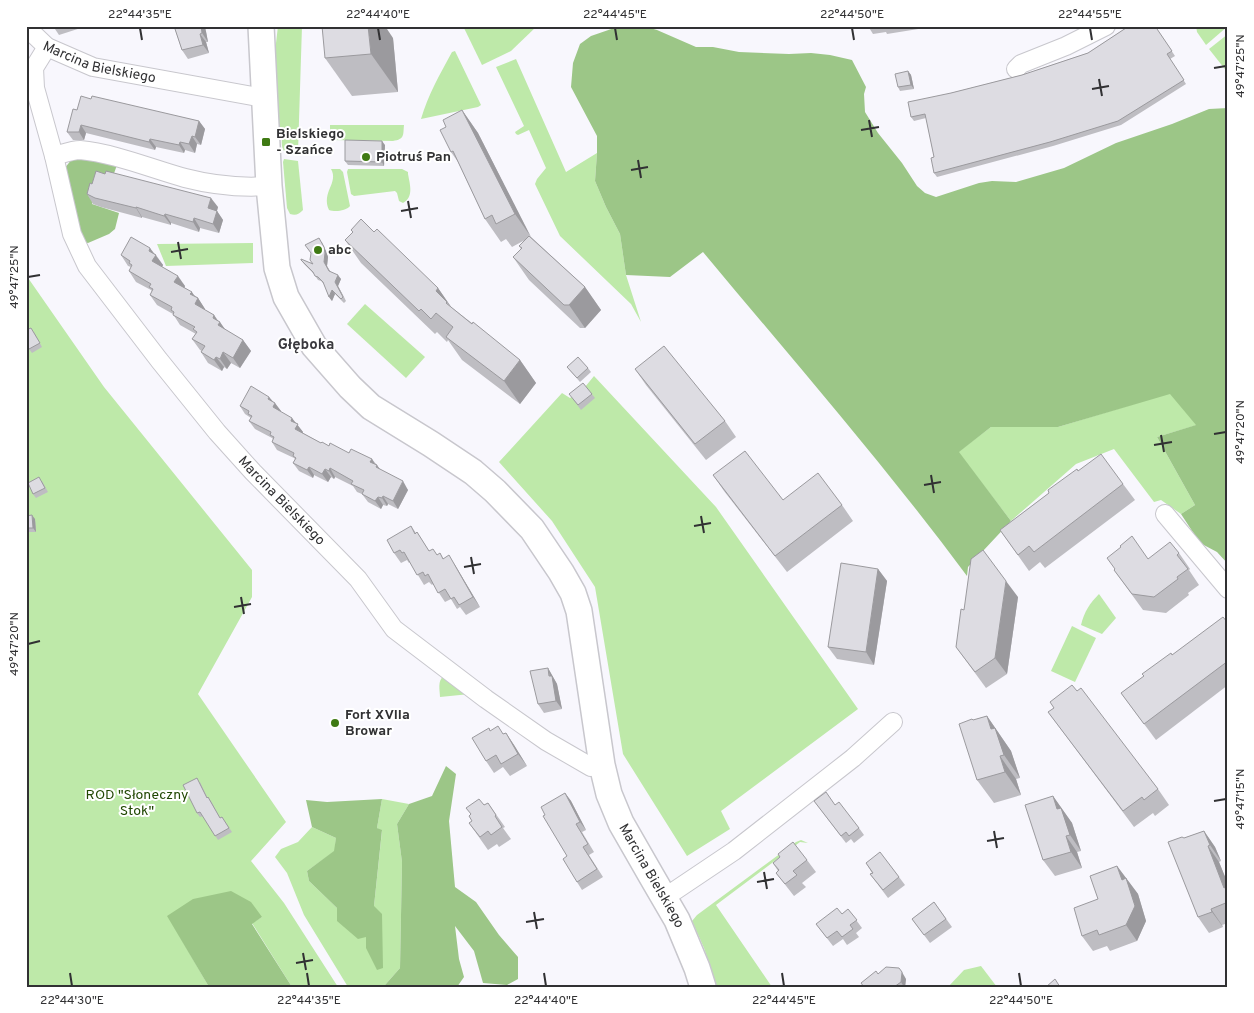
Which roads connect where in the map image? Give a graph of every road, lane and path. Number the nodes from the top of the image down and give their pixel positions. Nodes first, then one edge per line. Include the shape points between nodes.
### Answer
1 (261, 26) edge
2 (1106, 26) edge
3 (26, 27) edge
4 (47, 47) junction
5 (1016, 69) dead end
6 (264, 98) junction
7 (54, 156) junction
8 (269, 186) junction
9 (1165, 514) dead end
10 (1228, 590) edge
11 (893, 722) dead end
12 (602, 765) junction
13 (664, 898) junction
14 (703, 987) edge

1 - 6 street, Marcina Bielskiego
2 - 5 street
3 - 4 street
4 - 6 street, Marcina Bielskiego via 93,67
4 - 7 street, Marcina Bielskiego via 34,68 35,88
6 - 8 street, Marcina Bielskiego
7 - 8 street via 78,150 204,183
7 - 12 street, Marcina Bielskiego via 72,234 87,266 217,432 358,579 394,629 546,741 591,767
8 - 12 street, Marcina Bielskiego via 277,268 286,297 314,346 371,407 459,462 495,491 532,529 561,572 578,611
9 - 10 street
11 - 13 street via 853,758 734,851
12 - 13 street, Marcina Bielskiego via 621,823
13 - 14 street, Marcina Bielskiego via 678,920

